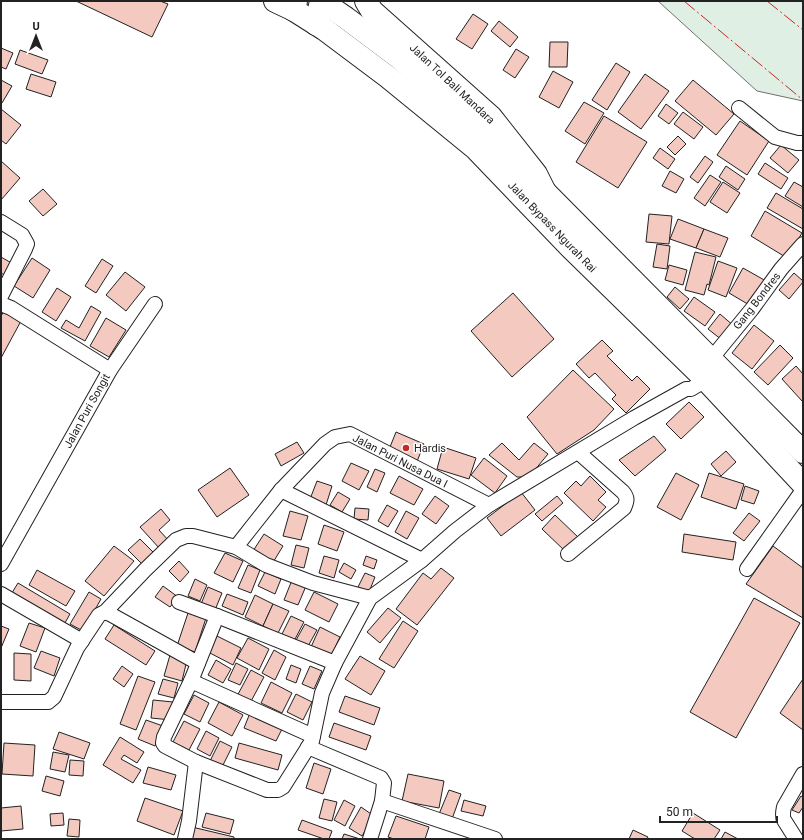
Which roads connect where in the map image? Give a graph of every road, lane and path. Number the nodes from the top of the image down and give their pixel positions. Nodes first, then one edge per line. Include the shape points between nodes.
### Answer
1 (321, 1) edge
2 (366, 1) edge
3 (288, 4) edge
4 (316, 24) junction
5 (739, 108) dead end
6 (803, 143) edge
7 (545, 192) junction
8 (1, 222) edge
9 (803, 244) edge
10 (1, 296) edge
11 (1, 304) edge
12 (155, 304) dead end
13 (110, 370) junction
14 (701, 376) junction
15 (578, 452) junction
16 (803, 452) edge
17 (803, 484) edge
18 (281, 490) junction
19 (803, 490) edge
20 (489, 505) junction
21 (236, 547) junction
22 (568, 554) dead end
23 (422, 560) junction
24 (1, 564) edge
25 (748, 568) dead end
26 (1, 594) edge
27 (370, 598) junction
28 (179, 602) dead end
29 (105, 612) junction
30 (217, 616) junction
31 (82, 641) junction
32 (198, 663) junction
33 (335, 663) junction
34 (191, 681) junction
35 (1, 702) edge
36 (310, 742) junction
37 (196, 762) junction
38 (803, 774) edge
39 (382, 801) junction
40 (185, 839) edge
41 (370, 839) edge
42 (495, 839) edge
43 (796, 839) edge

1 - 4 highway
1 - 7 highway, Jalan Bypass Ngurah Rai via 398,57 480,128 529,181
2 - 7 highway, Jalan Tol Bali Mandara via 372,11 491,117 536,174
3 - 4 highway, Jalan Bypass Ngurah Rai
4 - 14 highway, Jalan Bypass Ngurah Rai via 388,77 475,148
5 - 6 street via 775,137
7 - 14 highway, Jalan Bypass Ngurah Rai
8 - 10 street via 22,235 27,244
9 - 14 street, Gang Bondres via 781,269
11 - 13 street, Jalan Puri Songit
12 - 13 street
13 - 24 street, Jalan Puri Songit
14 - 15 street
14 - 16 highway, Jalan Bypass Ngurah Rai
14 - 17 highway, Jalan Bypass Ngurah Rai
15 - 20 street
15 - 22 street via 624,492 627,501 624,508
18 - 20 street, Jalan Puri Nusa Dua I via 325,444 335,437 350,434
18 - 21 street, Jalan Puri Nusa Dua I
18 - 23 street
19 - 25 street
20 - 23 street
21 - 27 street via 266,565
21 - 29 street via 193,536 176,540
23 - 27 street
26 - 31 street
27 - 33 street
28 - 30 street
29 - 31 street via 100,615
29 - 32 street
30 - 32 street
30 - 33 street
31 - 35 street via 54,697 48,702
32 - 34 street
33 - 36 street via 322,693
34 - 36 street
34 - 37 street via 163,743
36 - 37 street via 283,787 273,791
36 - 39 street via 381,778 384,782
37 - 40 street
38 - 43 street via 783,814
39 - 41 street
39 - 42 street

